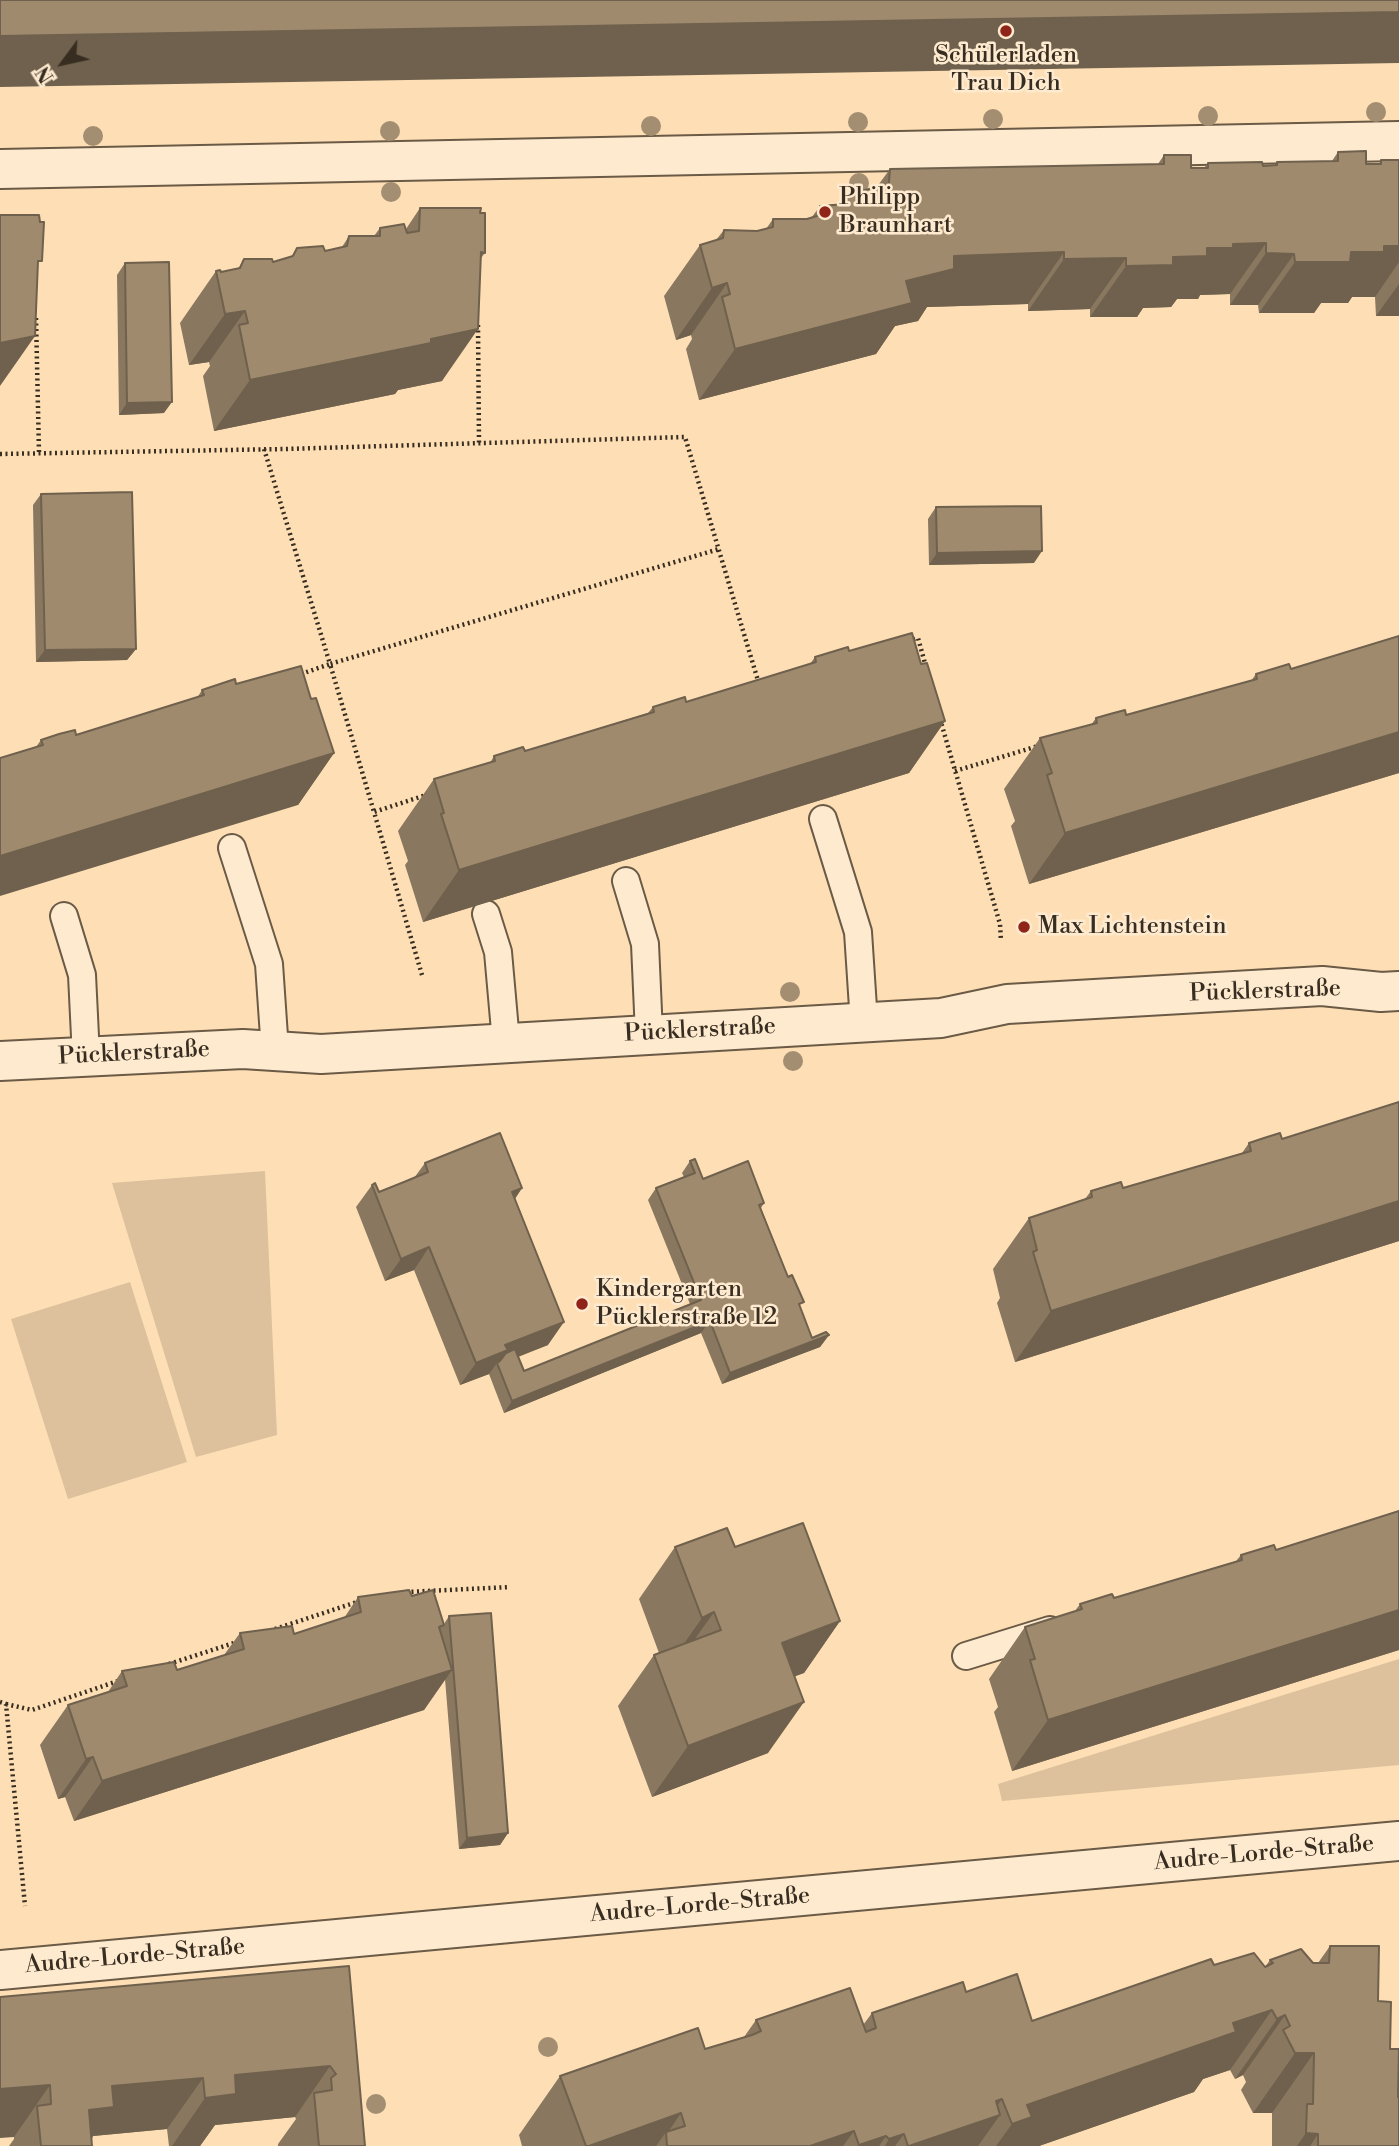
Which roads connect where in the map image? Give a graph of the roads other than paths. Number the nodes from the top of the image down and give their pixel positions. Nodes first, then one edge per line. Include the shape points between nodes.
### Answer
1 (1399, 141) edge
2 (0, 169) edge
3 (823, 819) dead end
4 (232, 848) dead end
5 (626, 881) dead end
6 (486, 914) edge
7 (64, 916) dead end
8 (1399, 991) edge
9 (864, 1023) junction
10 (649, 1034) junction
11 (506, 1042) junction
12 (275, 1051) junction
13 (86, 1057) junction
14 (0, 1061) edge
15 (1072, 1623) edge
16 (966, 1656) dead end
17 (1399, 1842) edge
18 (0, 1970) edge

1 - 2 street
3 - 9 lane via 858,932
4 - 12 lane via 268,964
5 - 10 lane via 645,944
6 - 11 lane via 498,952
7 - 13 lane via 82,975
8 - 9 street, Pücklerstraße via 1322,986 1007,1004 941,1018
9 - 10 street, Pücklerstraße
10 - 11 street, Pücklerstraße
11 - 12 street, Pücklerstraße via 321,1054
12 - 13 street, Pücklerstraße
13 - 14 street, Pücklerstraße
15 - 16 lane
17 - 18 street, Audre-Lorde-Straße

